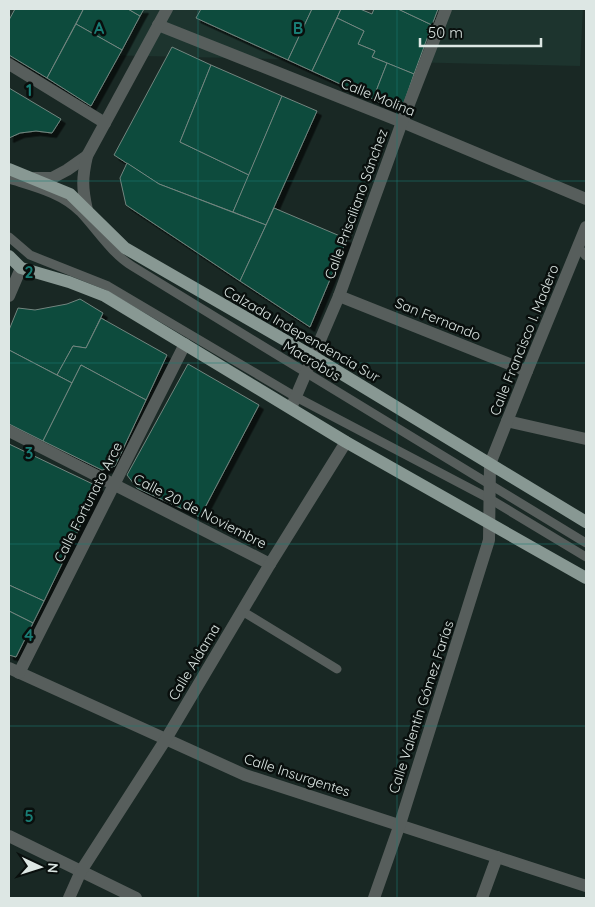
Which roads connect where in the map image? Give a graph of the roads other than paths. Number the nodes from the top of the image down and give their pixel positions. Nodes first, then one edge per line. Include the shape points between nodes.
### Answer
1 (167, 9) edge
2 (446, 9) edge
3 (158, 25) junction
4 (9, 64) edge
5 (402, 122) junction
6 (105, 123) junction
7 (87, 156) junction
8 (9, 169) edge
9 (34, 178) junction
10 (9, 179) edge
11 (586, 199) edge
12 (87, 210) junction
13 (586, 227) edge
14 (9, 237) edge
15 (584, 250) edge
16 (9, 256) edge
17 (15, 270) edge
18 (9, 296) edge
19 (339, 296) junction
20 (184, 344) junction
21 (314, 357) junction
22 (527, 371) junction
23 (306, 374) junction
24 (294, 402) junction
25 (508, 421) junction
26 (9, 432) edge
27 (586, 439) edge
28 (346, 442) junction
29 (490, 464) junction
30 (114, 485) junction
31 (490, 485) junction
32 (490, 499) junction
33 (586, 522) edge
34 (490, 524) junction
35 (586, 543) edge
36 (586, 556) edge
37 (270, 564) junction
38 (586, 578) edge
39 (242, 611) junction
40 (337, 669) dead end
41 (14, 670) edge
42 (166, 739) junction
43 (400, 824) junction
44 (9, 836) edge
45 (497, 857) junction
46 (80, 871) junction
47 (586, 886) edge
48 (69, 898) edge
49 (136, 898) edge
50 (374, 898) edge
51 (482, 898) edge

1 - 3 street
2 - 5 street, Calle Prisciliano Sánchez
3 - 5 street, Calle Molina
3 - 6 street
4 - 6 street
5 - 11 street, Calle Molina
5 - 19 street, Calle Prisciliano Sánchez
6 - 7 street
7 - 9 street via 52,178
7 - 12 street via 82,190
8 - 9 main road, Calzada Independencia Sur
9 - 12 main road, Calzada Independencia Sur via 70,194
10 - 23 lane, Macrobús via 65,200 124,261
12 - 21 main road, Calzada Independencia Sur via 125,248
13 - 15 street, Calle Francisco I. Madero
14 - 24 lane via 30,255 108,286
15 - 22 street, Calle Francisco I. Madero
16 - 17 main road
17 - 18 street
17 - 20 main road via 69,282 105,296
19 - 21 street, Calle Prisciliano Sánchez
19 - 22 street, San Fernando
20 - 24 main road
20 - 30 street, Calle Fortunato Arce
21 - 23 street, Calle Prisciliano Sánchez
21 - 29 main road, Calzada Independencia Sur
22 - 25 street, Calle Francisco I. Madero
23 - 24 street, Calle Prisciliano Sánchez
23 - 31 lane, Macrobús
24 - 28 main road
24 - 32 lane
25 - 27 street
25 - 29 street, Calle Francisco I. Madero
26 - 30 street, Calle 20 de Noviembre
28 - 34 main road
28 - 37 street, Calle Aldama
29 - 31 street, Calle Valentín Gómez Farías
29 - 33 main road, Calzada Independencia Sur
30 - 37 street, Calle 20 de Noviembre
30 - 41 street, Calle Fortunato Arce
31 - 32 street, Calle Valentín Gómez Farías
31 - 35 lane, Macrobús
32 - 34 street, Calle Valentín Gómez Farías
32 - 36 lane
34 - 38 main road
34 - 43 street, Calle Valentín Gómez Farías via 489,540
37 - 39 street, Calle Aldama
39 - 40 lane
39 - 42 street, Calle Aldama
41 - 42 street, Calle Insurgentes
42 - 43 street, Calle Insurgentes via 245,775
42 - 46 street, Calle Aldama
43 - 45 street, Calle Insurgentes
43 - 50 street, Calle Valentín Gómez Farías
44 - 46 street
45 - 47 street, Calle Insurgentes
45 - 51 street
46 - 48 street, Calle Aldama
46 - 49 street

